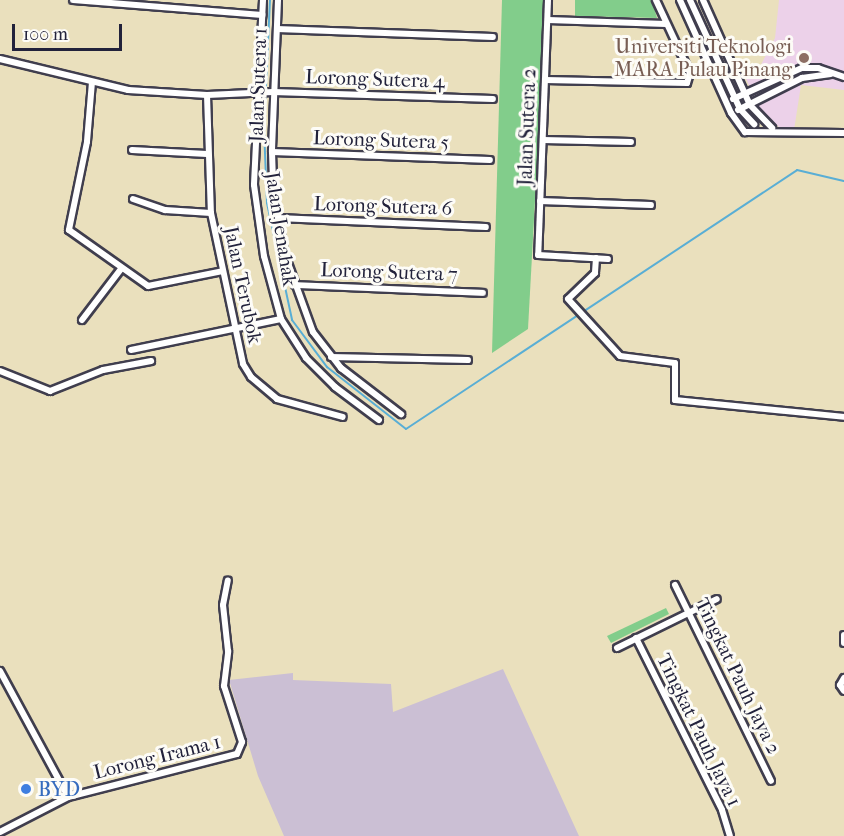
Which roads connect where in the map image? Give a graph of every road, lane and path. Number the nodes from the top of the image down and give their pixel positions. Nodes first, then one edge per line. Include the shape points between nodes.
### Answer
1 (73, 0) edge
2 (179, 0) edge
3 (263, 0) edge
4 (278, 0) edge
5 (548, 0) edge
6 (656, 0) edge
7 (680, 0) edge
8 (690, 0) edge
9 (703, 0) edge
10 (179, 9) junction
11 (262, 15) junction
12 (548, 20) junction
13 (666, 24) junction
14 (277, 29) junction
15 (493, 37) dead end
16 (0, 58) edge
17 (831, 74) junction
18 (844, 77) edge
19 (545, 80) junction
20 (92, 81) junction
21 (273, 92) junction
22 (257, 93) junction
23 (746, 94) junction
24 (207, 95) junction
25 (735, 98) junction
26 (493, 99) dead end
27 (726, 102) junction
28 (750, 105) junction
29 (740, 109) junction
30 (731, 113) junction
31 (754, 124) dead end
32 (772, 128) dead end
33 (844, 133) edge
34 (543, 140) junction
35 (631, 142) dead end
36 (132, 150) dead end
37 (272, 152) junction
38 (207, 154) junction
39 (490, 160) dead end
40 (133, 199) dead end
41 (540, 201) junction
42 (651, 205) dead end
43 (211, 213) junction
44 (278, 218) junction
45 (486, 227) dead end
46 (596, 258) junction
47 (608, 259) dead end
48 (121, 269) junction
49 (223, 271) junction
50 (295, 285) junction
51 (483, 293) dead end
52 (280, 319) junction
53 (82, 320) dead end
54 (235, 330) junction
55 (131, 350) dead end
56 (331, 357) junction
57 (468, 360) dead end
58 (151, 361) dead end
59 (0, 371) edge
60 (401, 414) dead end
61 (343, 417) dead end
62 (844, 417) edge
63 (379, 420) dead end
64 (228, 580) dead end
65 (675, 585) dead end
66 (717, 599) dead end
67 (688, 613) junction
68 (844, 635) edge
69 (636, 639) junction
70 (844, 643) edge
71 (617, 648) dead end
72 (0, 671) edge
73 (844, 678) edge
74 (844, 691) edge
75 (771, 781) dead end
76 (68, 797) junction
77 (0, 832) edge
78 (730, 836) edge

1 - 10 street
2 - 10 street
3 - 11 street, Jalan Jenahak
4 - 14 street, Jalan Sutera 1
5 - 12 street, Jalan Sutera 2
6 - 13 street
7 - 27 street
8 - 25 street
9 - 23 street
10 - 11 street
11 - 22 street, Jalan Jenahak
12 - 13 street
12 - 19 street, Jalan Sutera 2
13 - 19 street via 690,78 679,84
14 - 15 street
14 - 21 street, Jalan Sutera 1
16 - 20 street, Lorong Sutera 4
17 - 18 street
17 - 23 street via 818,68 802,68
17 - 28 street via 802,78
19 - 34 street, Jalan Sutera 2
20 - 24 street, Lorong Sutera 4 via 128,90
20 - 48 street via 87,142 69,230
21 - 22 street, Lorong Sutera 4
21 - 26 street, Lorong Sutera 4
21 - 37 street, Jalan Sutera 1
22 - 24 street, Lorong Sutera 4
22 - 52 street, Jalan Jenahak via 254,185 264,256
23 - 25 street
23 - 28 street
24 - 38 street, Jalan Terubok
25 - 27 street
25 - 29 street
27 - 30 street
28 - 29 street
28 - 32 street
29 - 30 street
29 - 31 street
30 - 33 street via 750,134
34 - 35 street
34 - 41 street, Jalan Sutera 2
36 - 38 street
37 - 39 street, Lorong Sutera 5
37 - 44 street, Jalan Sutera 1
38 - 43 street, Jalan Terubok
40 - 43 street via 165,210
41 - 42 street
41 - 46 street, Jalan Sutera 2 via 538,255
43 - 49 street, Jalan Terubok
44 - 45 street, Lorong Sutera 6
44 - 50 street, Jalan Sutera 1
46 - 47 street
46 - 62 street via 595,273 569,296 570,301 620,356 675,363 675,400
48 - 49 street via 141,284 157,286
48 - 53 street
49 - 54 street, Jalan Terubok
50 - 51 street, Lorong Sutera 7
50 - 56 street, Jalan Sutera 1 via 313,332
52 - 54 street
52 - 63 street, Jalan Jenahak via 306,358 335,387
54 - 55 street
54 - 61 street, Jalan Terubok via 243,364 271,395
56 - 57 street
56 - 60 street, Jalan Sutera 1
58 - 59 street via 110,368 50,391
64 - 76 street, Lorong Irama 1 via 223,605 227,664 224,686 242,742 237,754
65 - 67 street, Tingkat Pauh Jaya 2
66 - 67 street
67 - 69 street
67 - 75 street, Tingkat Pauh Jaya 2
68 - 70 street
69 - 71 street
69 - 78 street, Tingkat Pauh Jaya 1 via 722,810
72 - 76 street
73 - 74 street via 840,685
76 - 77 street, Lorong Irama 1

